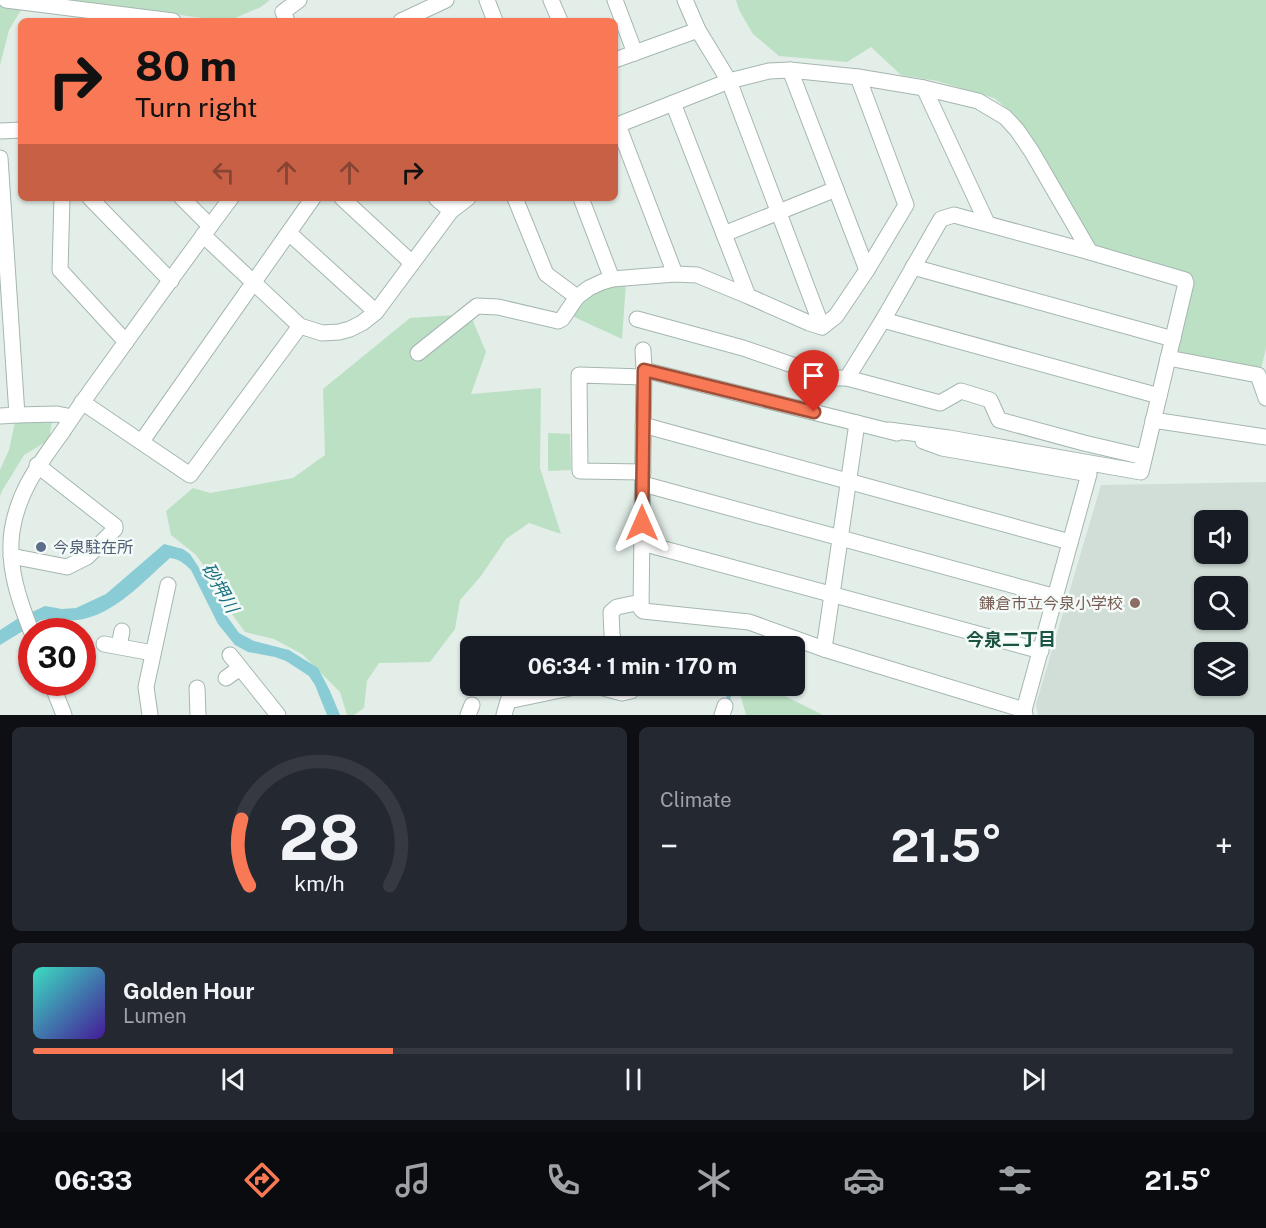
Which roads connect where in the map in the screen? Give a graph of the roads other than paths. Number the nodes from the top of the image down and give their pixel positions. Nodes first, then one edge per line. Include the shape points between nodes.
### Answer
1 (6, 0) edge
2 (299, 0) edge
3 (446, 0) edge
4 (487, 0) edge
5 (551, 0) edge
6 (615, 0) edge
7 (685, 0) edge
8 (149, 18) edge
9 (286, 18) edge
10 (407, 18) edge
11 (494, 18) edge
12 (559, 18) edge
13 (698, 30) junction
14 (635, 53) junction
15 (618, 59) edge
16 (790, 70) junction
17 (858, 77) junction
18 (729, 81) junction
19 (924, 88) junction
20 (673, 103) junction
21 (618, 125) edge
22 (18, 130) edge
23 (0, 131) edge
24 (618, 131) edge
25 (0, 158) edge
26 (836, 189) junction
27 (62, 201) edge
28 (93, 201) edge
29 (185, 201) edge
30 (229, 201) edge
31 (311, 201) edge
32 (345, 201) edge
33 (439, 201) edge
34 (464, 201) edge
35 (516, 201) edge
36 (582, 201) edge
37 (451, 211) junction
38 (778, 212) junction
39 (987, 223) junction
40 (207, 230) junction
41 (290, 233) junction
42 (724, 234) junction
43 (1090, 252) junction
44 (411, 263) junction
45 (913, 267) junction
46 (867, 270) junction
47 (675, 274) junction
48 (612, 279) junction
49 (171, 281) junction
50 (254, 282) junction
51 (748, 296) junction
52 (577, 297) junction
53 (376, 312) junction
54 (637, 319) dead end
55 (883, 320) junction
56 (300, 326) junction
57 (822, 327) junction
58 (1173, 339) junction
59 (126, 342) junction
60 (643, 350) dead end
61 (418, 353) dead end
62 (1168, 358) junction
63 (644, 373) junction
64 (847, 378) junction
65 (1159, 396) junction
66 (1266, 398) edge
67 (82, 402) junction
68 (17, 415) junction
69 (0, 416) edge
70 (72, 417) junction
71 (1153, 420) junction
72 (857, 423) junction
73 (643, 425) junction
74 (889, 430) junction
75 (1266, 437) edge
76 (142, 441) junction
77 (1144, 457) junction
78 (37, 465) junction
79 (643, 478) junction
80 (849, 481) junction
81 (840, 538) junction
82 (1070, 542) junction
83 (642, 543) junction
84 (11, 556) junction
85 (832, 594) junction
86 (171, 595) dead end
87 (1056, 597) junction
88 (642, 602) junction
89 (26, 618) edge
90 (612, 636) edge
91 (115, 640) dead end
92 (824, 649) junction
93 (1041, 651) junction
94 (153, 653) junction
95 (230, 655) dead end
96 (240, 668) junction
97 (226, 678) dead end
98 (198, 688) dead end
99 (56, 696) edge
100 (532, 696) edge
101 (279, 709) edge
102 (1025, 713) edge
103 (63, 715) edge
104 (150, 715) edge
105 (198, 715) edge
106 (504, 715) edge

1 - 8 street
2 - 9 street via 283,12
3 - 10 street
4 - 11 street
5 - 12 street
6 - 14 street
7 - 13 street
13 - 14 street
13 - 18 street
14 - 15 street
16 - 17 street
16 - 18 street
16 - 26 street
17 - 19 street
17 - 46 street via 906,205
18 - 20 street
18 - 38 street
19 - 39 street
19 - 43 street via 978,101 1005,117 1032,152
20 - 21 street
20 - 42 street
22 - 23 street
24 - 47 street
25 - 68 street
26 - 38 street
26 - 46 street
27 - 59 street via 60,270
28 - 49 street
29 - 40 street
30 - 40 street
31 - 41 street
32 - 44 street
33 - 37 street
34 - 37 street
35 - 52 street via 546,274
36 - 48 street
37 - 44 street
38 - 42 street
38 - 57 street
39 - 43 street
39 - 45 street via 954,215 941,219
40 - 49 street
40 - 50 street
41 - 50 street
41 - 53 street
42 - 51 street
43 - 58 street via 1185,280
44 - 53 street
45 - 55 street
45 - 58 street
46 - 57 street via 836,316
47 - 48 street
47 - 51 street via 697,276
48 - 52 street
49 - 59 street
50 - 56 street
50 - 76 street
51 - 57 street
52 - 61 street via 558,321 477,306
53 - 56 street via 362,323 339,332 322,333
54 - 64 street via 743,348 830,378
55 - 64 street
55 - 65 street
56 - 76 street via 190,475
58 - 62 street
59 - 67 street
60 - 63 street
62 - 65 street
62 - 66 street via 1258,375
63 - 72 street
63 - 73 street
63 - 79 street via 579,375 580,471
64 - 77 street via 940,403 961,391 990,400 999,420
65 - 71 street
67 - 70 street
67 - 76 street
68 - 69 street
68 - 70 street
70 - 78 street
71 - 75 street
71 - 77 street
72 - 74 street
72 - 80 street
73 - 79 street
73 - 80 street
74 - 77 street via 1141,472
74 - 82 street via 942,448 1089,474
78 - 84 street via 18,509
78 - 84 street via 115,529 87,557 67,567
79 - 81 street
79 - 83 street
80 - 81 street
80 - 82 street
81 - 85 street
81 - 87 street
82 - 87 street
83 - 85 street
83 - 88 street
84 - 89 street
85 - 92 street
85 - 93 street
86 - 94 street
87 - 93 street
88 - 90 street via 610,612
88 - 92 street via 643,611 749,622
91 - 94 street
92 - 102 street
93 - 102 street
94 - 104 street via 146,687
95 - 96 street
96 - 97 street
96 - 101 street
98 - 105 street
99 - 103 street
100 - 106 street via 508,701

